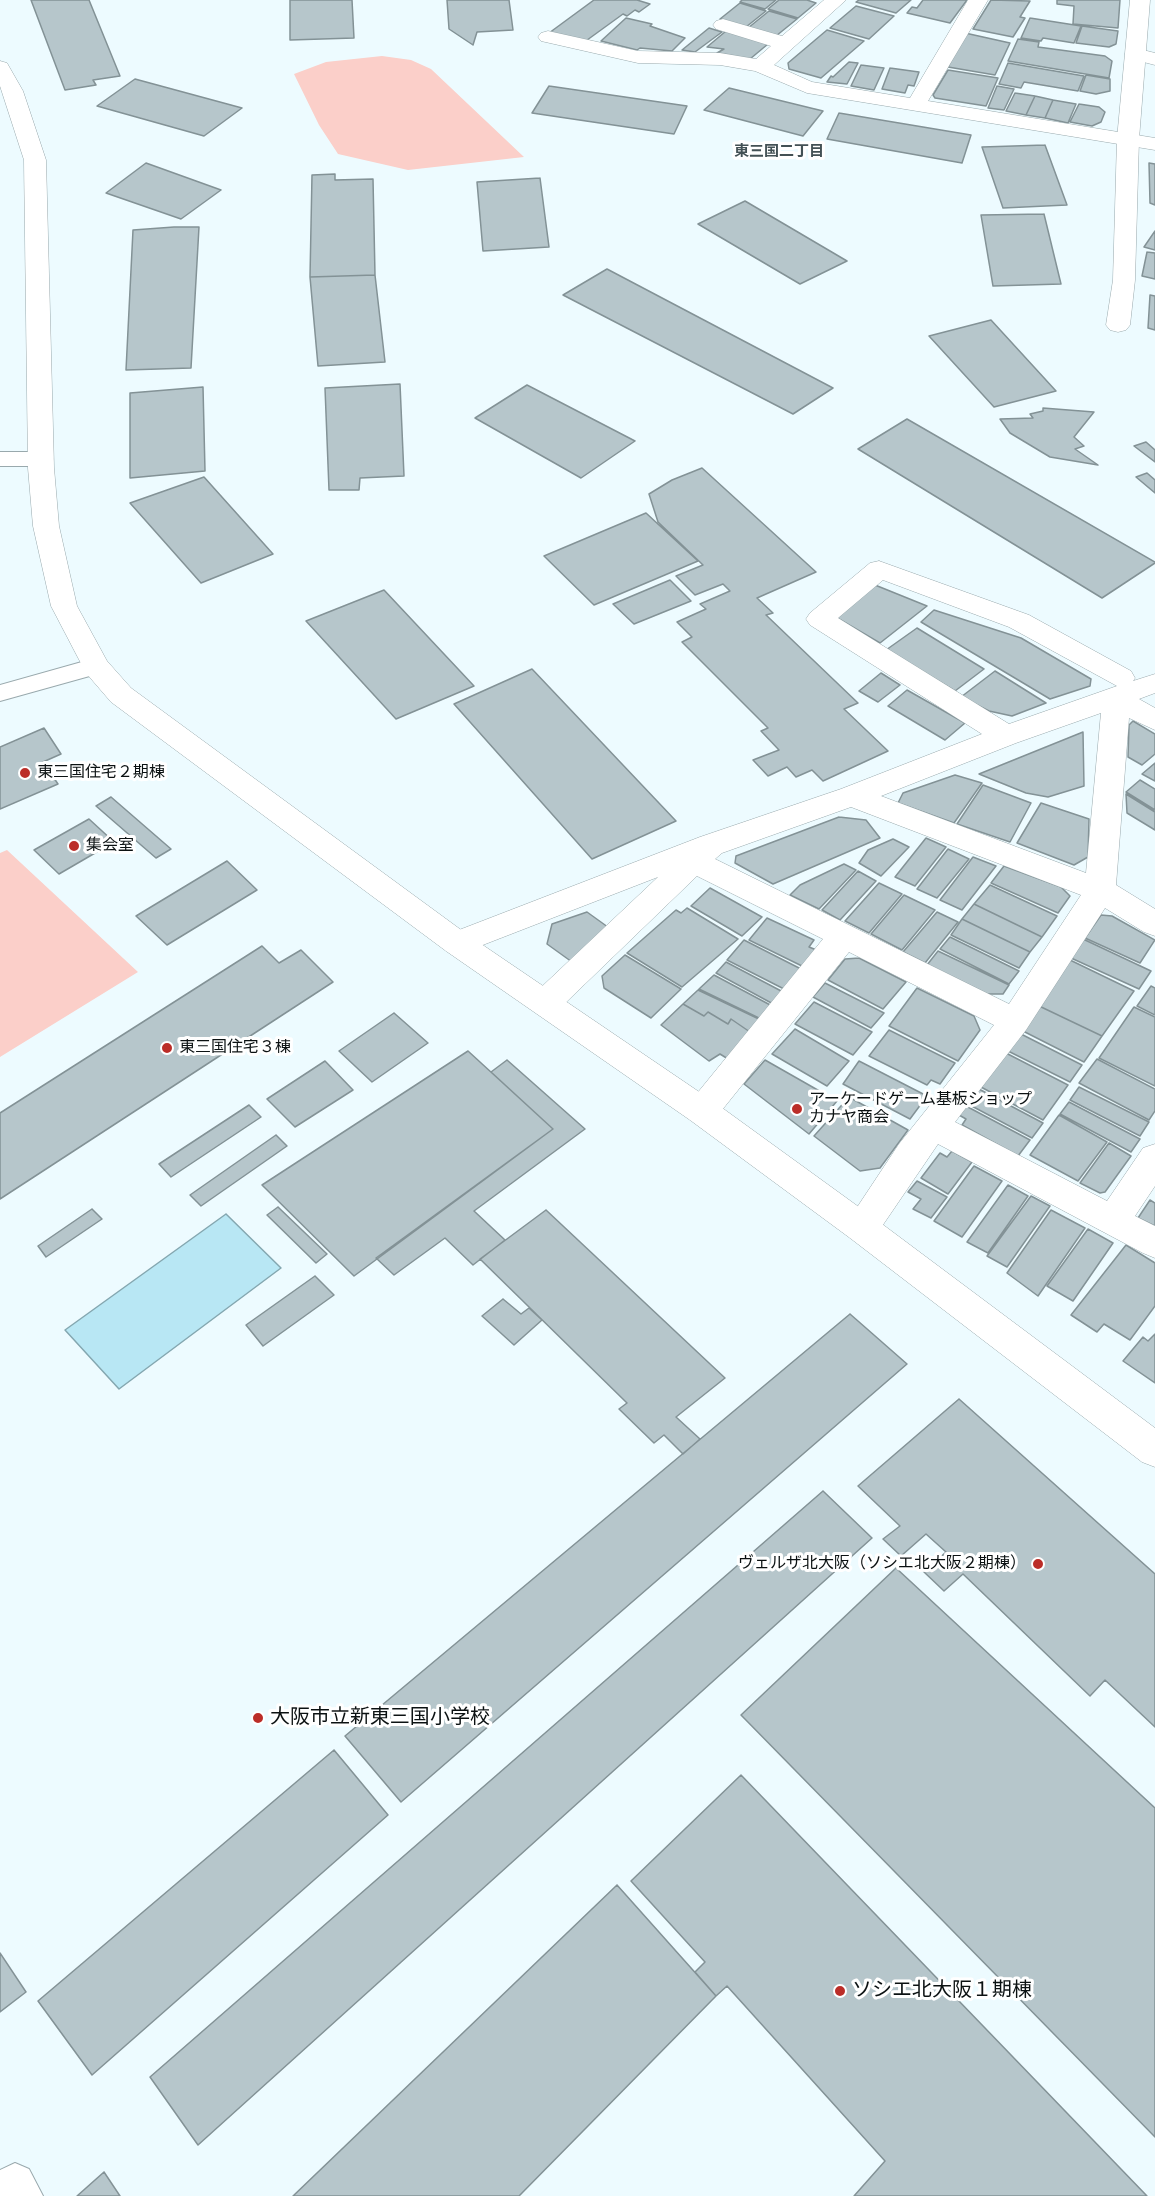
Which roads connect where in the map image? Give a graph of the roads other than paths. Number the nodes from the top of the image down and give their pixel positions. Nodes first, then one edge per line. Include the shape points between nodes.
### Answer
1 (836, 0) edge
2 (978, 0) edge
3 (1140, 0) edge
4 (723, 25) dead end
5 (548, 37) dead end
6 (786, 44) junction
7 (1145, 56) edge
8 (760, 66) junction
9 (0, 67) edge
10 (916, 104) junction
11 (1128, 139) junction
12 (1155, 144) edge
13 (1118, 325) dead end
14 (0, 459) edge
15 (42, 459) junction
16 (96, 666) junction
17 (1155, 683) edge
18 (1118, 688) junction
19 (0, 693) edge
20 (1155, 720) edge
21 (1006, 736) junction
22 (850, 796) junction
23 (703, 854) junction
24 (1100, 890) junction
25 (1155, 924) edge
26 (844, 936) junction
27 (457, 943) junction
28 (546, 1002) junction
29 (1015, 1021) junction
30 (702, 1111) junction
31 (933, 1126) junction
32 (1155, 1158) edge
33 (1113, 1221) junction
34 (862, 1228) junction
35 (1155, 1243) edge
36 (1155, 1450) edge
37 (1, 2196) edge
38 (23, 2196) edge

1 - 6 street
2 - 10 street
3 - 7 street
4 - 6 street
5 - 8 street via 638,57 720,59
6 - 8 street
7 - 11 street
8 - 10 street via 807,87
9 - 15 street via 13,91 35,160
10 - 11 street
11 - 12 street
11 - 13 street via 1124,280
14 - 15 lane
15 - 16 street via 46,526 64,606
16 - 19 lane
16 - 27 street via 121,695
17 - 18 street
18 - 20 street
18 - 21 street
18 - 21 street via 1019,621 879,569 820,619
18 - 24 street
21 - 22 street
22 - 23 street
22 - 24 street
23 - 26 street
23 - 27 street
23 - 28 street
24 - 25 street
24 - 29 street
26 - 29 street
26 - 30 street
27 - 28 street
28 - 30 street
29 - 31 street
30 - 34 street
31 - 33 street
31 - 34 street
32 - 33 street
33 - 35 street
34 - 36 street
37 - 38 lane via 15,2183

